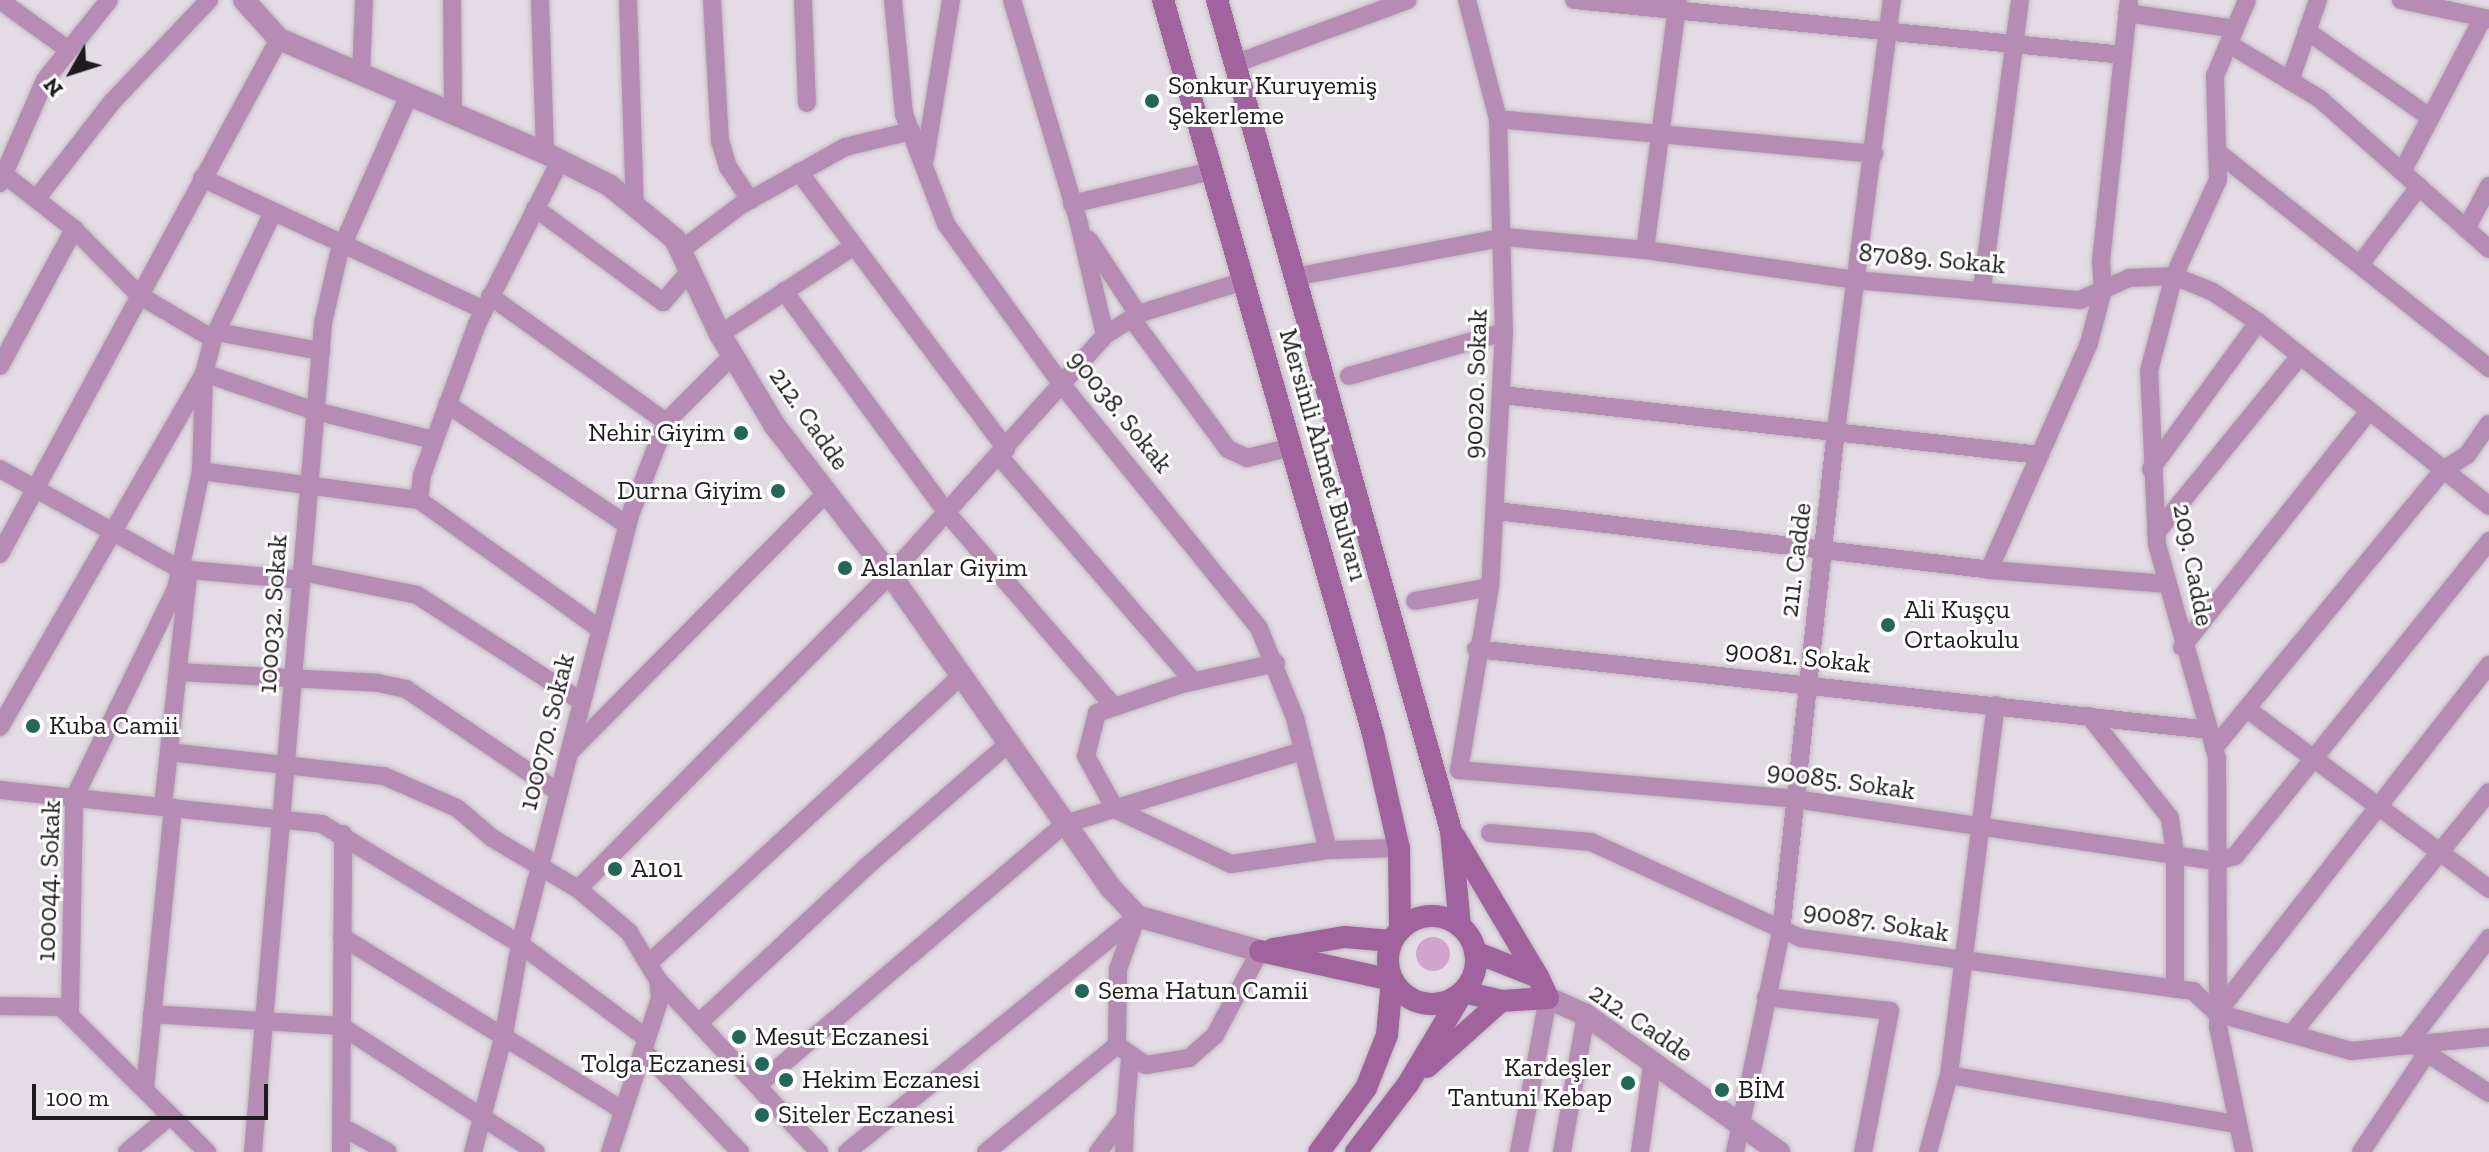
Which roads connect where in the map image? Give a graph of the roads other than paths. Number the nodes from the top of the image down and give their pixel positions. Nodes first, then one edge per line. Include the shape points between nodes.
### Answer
1 (109, 0) edge
2 (209, 0) edge
3 (244, 0) edge
4 (364, 0) edge
5 (452, 0) edge
6 (540, 0) edge
7 (628, 0) edge
8 (712, 0) edge
9 (803, 0) edge
10 (893, 0) edge
11 (951, 0) edge
12 (1012, 0) edge
13 (1163, 0) edge
14 (1217, 0) edge
15 (1408, 0) edge
16 (1467, 0) edge
17 (1574, 0) edge
18 (1892, 0) edge
19 (2020, 0) edge
20 (2247, 0) edge
21 (2318, 0) edge
22 (2401, 0) edge
23 (1, 1) edge
24 (2424, 2) edge
25 (1677, 6) edge
26 (2128, 7) edge
27 (2486, 19) edge
28 (2307, 31) junction
29 (1889, 33) junction
30 (2232, 36) junction
31 (279, 39) junction
32 (2016, 44) junction
33 (66, 48) junction
34 (2123, 55) junction
35 (1234, 64) junction
36 (361, 75) junction
37 (2290, 81) junction
38 (409, 95) junction
39 (807, 103) dead end
40 (453, 114) junction
41 (2431, 118) junction
42 (1498, 119) junction
43 (911, 131) junction
44 (1660, 131) junction
45 (1874, 154) junction
46 (2220, 154) junction
47 (552, 157) junction
48 (924, 162) junction
49 (1212, 171) junction
50 (799, 172) junction
51 (2402, 172) junction
52 (202, 178) junction
53 (3, 179) edge
54 (2489, 186) edge
55 (2419, 187) junction
56 (37, 198) junction
57 (750, 200) junction
58 (1072, 204) junction
59 (635, 207) junction
60 (535, 208) junction
61 (272, 214) junction
62 (1079, 224) junction
63 (74, 229) junction
64 (2466, 229) junction
65 (1505, 237) junction
66 (342, 246) junction
67 (854, 246) junction
68 (2489, 249) edge
69 (681, 250) junction
70 (1645, 250) junction
71 (2361, 263) junction
72 (690, 271) junction
73 (2174, 276) junction
74 (1294, 277) junction
75 (1855, 280) junction
76 (1244, 281) junction
77 (1982, 289) junction
78 (2103, 290) junction
79 (784, 291) junction
80 (139, 295) junction
81 (487, 303) junction
82 (1135, 316) junction
83 (2258, 322) junction
84 (1504, 332) junction
85 (720, 334) junction
86 (1105, 335) junction
87 (215, 336) junction
88 (321, 351) junction
89 (733, 355) junction
90 (2300, 356) junction
91 (0, 366) edge
92 (2489, 368) edge
93 (204, 373) junction
94 (1349, 376) dead end
95 (1063, 386) junction
96 (1502, 395) junction
97 (447, 404) junction
98 (315, 411) junction
99 (2369, 411) junction
100 (666, 422) junction
101 (2489, 424) edge
102 (1836, 430) junction
103 (434, 440) junction
104 (1292, 447) junction
105 (1003, 452) junction
106 (2040, 455) junction
107 (0, 469) edge
108 (2151, 469) junction
109 (2443, 470) junction
110 (201, 471) junction
111 (309, 486) junction
112 (35, 488) junction
113 (826, 493) junction
114 (419, 500) junction
115 (2489, 506) edge
116 (1497, 511) junction
117 (947, 513) junction
118 (627, 525) junction
119 (112, 528) junction
120 (2156, 533) junction
121 (2489, 541) edge
122 (1823, 550) junction
123 (0, 554) edge
124 (184, 570) junction
125 (1989, 570) junction
126 (890, 575) junction
127 (302, 576) junction
128 (2167, 584) junction
129 (1490, 587) junction
130 (1415, 601) dead end
131 (600, 629) junction
132 (2182, 647) junction
133 (1476, 649) junction
134 (1276, 663) junction
135 (2489, 665) edge
136 (178, 672) junction
137 (962, 675) junction
138 (295, 681) junction
139 (1193, 681) junction
140 (1807, 685) junction
141 (581, 701) junction
142 (1112, 704) junction
143 (1996, 705) junction
144 (2247, 709) junction
145 (2089, 716) junction
146 (0, 727) edge
147 (2212, 739) junction
148 (1010, 742) junction
149 (1303, 751) junction
150 (169, 752) junction
151 (568, 754) junction
152 (2314, 758) junction
153 (289, 765) junction
154 (1459, 770) joint
155 (0, 790) edge
156 (558, 792) junction
157 (2489, 792) edge
158 (74, 798) junction
159 (1795, 799) junction
160 (2377, 806) junction
161 (168, 807) junction
162 (1115, 809) junction
163 (285, 819) junction
164 (1065, 824) junction
165 (1982, 827) junction
166 (1451, 831) junction
167 (1490, 833) dead end
168 (343, 834) junction
169 (1399, 848) junction
170 (1328, 850) junction
171 (2440, 853) junction
172 (2175, 855) junction
173 (2215, 861) junction
174 (539, 868) junction
175 (578, 889) junction
176 (2489, 889) edge
177 (1137, 916) junction
178 (1460, 926) junction
179 (1781, 932) junction
180 (1396, 936) junction
181 (342, 937) junction
182 (2489, 938) edge
183 (520, 944) junction
184 (1260, 951) junction
185 (1475, 952) junction
186 (1966, 963) junction
187 (654, 971) junction
188 (1538, 977) junction
189 (1392, 980) junction
190 (2175, 989) junction
191 (1463, 992) junction
192 (1766, 997) junction
193 (1548, 998) junction
194 (1501, 1001) junction
195 (0, 1006) edge
196 (2217, 1013) junction
197 (70, 1014) junction
198 (152, 1014) junction
199 (1586, 1015) junction
200 (701, 1021) junction
201 (264, 1022) junction
202 (341, 1026) junction
203 (2294, 1031) junction
204 (504, 1034) junction
205 (2489, 1037) edge
206 (2409, 1042) junction
207 (644, 1044) junction
208 (1123, 1052) junction
209 (2427, 1053) junction
210 (1652, 1066) junction
211 (1949, 1075) junction
212 (1408, 1084) junction
213 (758, 1085) junction
214 (145, 1088) junction
215 (2489, 1093) edge
216 (622, 1110) junction
217 (171, 1115) junction
218 (483, 1117) junction
219 (1740, 1123) junction
220 (1122, 1124) junction
221 (2235, 1124) junction
222 (342, 1127) junction
223 (613, 1150) edge
224 (127, 1152) edge
225 (207, 1152) edge
226 (253, 1152) edge
227 (341, 1152) edge
228 (388, 1152) edge
229 (473, 1152) edge
230 (536, 1152) edge
231 (740, 1152) edge
232 (819, 1152) edge
233 (847, 1152) edge
234 (986, 1152) edge
235 (1098, 1152) edge
236 (1124, 1152) edge
237 (1319, 1152) edge
238 (1356, 1152) edge
239 (1519, 1152) edge
240 (1562, 1152) edge
241 (1640, 1152) edge
242 (1735, 1152) edge
243 (1779, 1152) edge
244 (1863, 1152) edge
245 (1928, 1152) edge
246 (2244, 1152) edge
247 (2361, 1152) edge

1 - 33 street
2 - 56 street via 112,102
3 - 31 street, 212. Cadde
4 - 36 street
5 - 40 street
6 - 47 street
7 - 59 street
8 - 57 street via 720,141 728,167
9 - 39 street
10 - 43 street, 90038. Sokak via 895,57
11 - 48 street
12 - 58 street
13 - 49 main road, Mersinli Ahmet Bulvarı
14 - 35 main road, Mersinli Ahmet Bulvarı
15 - 35 street
16 - 42 street, 90020. Sokak
17 - 25 street
18 - 29 street, 211. Cadde
19 - 32 street
20 - 30 street, 209. Cadde
21 - 28 street
22 - 24 street
23 - 33 street
24 - 27 street
25 - 29 street
25 - 44 street
26 - 30 street
26 - 34 street
27 - 41 street
28 - 37 street
28 - 41 street
29 - 32 street
29 - 45 street, 211. Cadde
30 - 37 street
30 - 46 street, 209. Cadde via 2215,76
31 - 36 street, 212. Cadde
31 - 52 street
32 - 34 street
32 - 77 street
33 - 53 street via 45,80
34 - 78 street via 2101,261
35 - 74 main road, Mersinli Ahmet Bulvarı
36 - 38 street, 212. Cadde
37 - 51 street via 2320,99
38 - 40 street, 212. Cadde
38 - 66 street, 100032. Sokak
40 - 47 street, 212. Cadde
41 - 51 street
42 - 44 street
42 - 65 street, 90020. Sokak
43 - 48 street, 90038. Sokak
43 - 50 street via 845,147
44 - 45 street
44 - 70 street
45 - 75 street, 211. Cadde
46 - 71 street
46 - 73 street, 209. Cadde via 2218,180
47 - 59 street, 212. Cadde via 609,185
47 - 60 street
48 - 95 street, 90038. Sokak via 946,224
49 - 58 street
49 - 76 main road, Mersinli Ahmet Bulvarı
50 - 57 street
50 - 67 street
51 - 55 street
52 - 61 street
52 - 80 street
53 - 56 street
54 - 64 street
55 - 64 street
55 - 71 street
56 - 63 street
57 - 69 street
58 - 62 street
59 - 69 street, 212. Cadde
60 - 72 street via 663,302
60 - 81 street
61 - 66 street
61 - 87 street, 100044. Sokak
62 - 82 street
62 - 86 street
63 - 80 street
63 - 91 street
64 - 68 street
65 - 70 street, 87089. Sokak
65 - 74 street, 87089. Sokak
65 - 84 street, 90020. Sokak
66 - 81 street
66 - 88 street, 100032. Sokak
67 - 79 street
67 - 105 street
69 - 72 street, 212. Cadde
70 - 75 street, 87089. Sokak
71 - 92 street
72 - 85 street, 212. Cadde
73 - 78 street, 87089. Sokak via 2129,278
73 - 83 street, 87089. Sokak via 2213,292
73 - 108 street, 209. Cadde via 2149,371
74 - 166 main road, Mersinli Ahmet Bulvarı
75 - 77 street, 87089. Sokak
75 - 102 street, 211. Cadde
76 - 82 street
76 - 104 main road, Mersinli Ahmet Bulvarı
77 - 78 street, 87089. Sokak via 2080,300
78 - 106 street via 2089,343
79 - 85 street
79 - 117 street
80 - 87 street
80 - 112 street
81 - 97 street
81 - 100 street
82 - 86 street
82 - 104 street via 1228,449 1247,458
83 - 90 street, 87089. Sokak
83 - 108 street
84 - 94 street
84 - 96 street, 90020. Sokak
85 - 89 street, 212. Cadde
86 - 95 street
87 - 88 street
87 - 93 street, 100044. Sokak
88 - 98 street, 100032. Sokak
89 - 100 street, 100070. Sokak
89 - 113 street, 212. Cadde via 775,426
90 - 99 street, 87089. Sokak
90 - 120 street
93 - 98 street
93 - 110 street, 100044. Sokak
93 - 119 street
95 - 105 street
95 - 134 street, 90038. Sokak via 1259,628
96 - 102 street
96 - 116 street, 90020. Sokak
97 - 103 street
97 - 118 street
98 - 103 street
98 - 111 street, 100032. Sokak
99 - 109 street, 87089. Sokak
99 - 132 street
100 - 118 street, 100070. Sokak
101 - 109 street via 2467,455
102 - 106 street
102 - 122 street, 211. Cadde
103 - 114 street
104 - 169 main road, Mersinli Ahmet Bulvarı via 1373,734
105 - 117 street
105 - 139 street
106 - 125 street
107 - 112 street
108 - 120 street, 209. Cadde
109 - 115 street, 87089. Sokak
109 - 144 street
110 - 111 street
110 - 124 street, 100044. Sokak
111 - 114 street
111 - 127 street, 100032. Sokak
112 - 119 street
112 - 123 street
113 - 126 street, 212. Cadde
113 - 151 street
114 - 131 street
116 - 122 street
116 - 129 street, 90020. Sokak
117 - 126 street
117 - 142 street
118 - 131 street, 100070. Sokak
119 - 124 street
119 - 146 street
120 - 128 street, 209. Cadde
121 - 152 street
122 - 125 street
122 - 140 street, 211. Cadde
124 - 127 street
124 - 136 street
124 - 158 street, 100044. Sokak
125 - 128 street
126 - 137 street, 212. Cadde
126 - 175 street
127 - 138 street, 100032. Sokak
127 - 141 street via 417,595
128 - 132 street, 209. Cadde
129 - 130 street
129 - 133 street, 90020. Sokak
131 - 141 street, 100070. Sokak
132 - 147 street, 209. Cadde
133 - 140 street, 90081. Sokak
133 - 154 street, 90020. Sokak
134 - 139 street
134 - 149 street, 90038. Sokak
135 - 160 street
136 - 138 street
136 - 150 street
137 - 148 street, 212. Cadde
137 - 187 street
138 - 153 street, 100032. Sokak
138 - 156 street via 406,689
139 - 142 street
140 - 143 street, 90081. Sokak
140 - 159 street, 211. Cadde
141 - 151 street, 100070. Sokak
142 - 162 street via 1097,713 1086,756
143 - 145 street, 90081. Sokak
143 - 165 street
144 - 147 street
144 - 152 street
145 - 147 street, 90081. Sokak
145 - 172 street via 2170,818
147 - 173 street, 209. Cadde
148 - 164 street, 212. Cadde
148 - 200 street
149 - 162 street
149 - 170 street, 90038. Sokak
150 - 153 street
150 - 161 street
151 - 156 street, 100070. Sokak
152 - 160 street
152 - 173 street via 2235,856
153 - 163 street, 100032. Sokak
153 - 174 street via 384,776 422,789
154 - 159 street, 90085. Sokak
155 - 158 street
156 - 174 street, 100070. Sokak
157 - 171 street
158 - 161 street
158 - 197 street, 100044. Sokak
159 - 165 street, 90085. Sokak
159 - 179 street, 211. Cadde
160 - 171 street
160 - 196 street
161 - 163 street
161 - 198 street
162 - 164 street
162 - 170 street via 1231,864
163 - 168 street via 322,824
163 - 201 street, 100032. Sokak
164 - 177 street, 212. Cadde
164 - 213 street
165 - 172 street, 90085. Sokak
165 - 186 street
166 - 178 main road, Mersinli Ahmet Bulvarı
166 - 188 main road
167 - 179 street, 90087. Sokak via 1591,842
168 - 181 street
168 - 183 street
169 - 170 street
169 - 180 main road, Mersinli Ahmet Bulvarı
171 - 176 street
171 - 203 street
172 - 173 street, 90085. Sokak
172 - 190 street
173 - 196 street, 209. Cadde
174 - 175 street
174 - 183 street, 100070. Sokak
175 - 187 street via 629,932
177 - 184 street
177 - 208 street via 1118,969
177 - 233 street
178 - 180 main road via 1423,917
178 - 185 main road
179 - 186 street, 90087. Sokak
179 - 192 street, 211. Cadde
180 - 184 main road via 1345,937
180 - 189 main road via 1388,967
181 - 202 street
181 - 204 street
182 - 206 street
183 - 204 street, 100070. Sokak
183 - 207 street
184 - 189 main road
184 - 208 street via 1215,1035 1189,1058 1170,1065
185 - 188 main road
185 - 191 main road via 1476,967
186 - 190 street, 90087. Sokak
186 - 211 street
187 - 200 street
187 - 207 street via 660,998
188 - 193 main road
189 - 191 main road via 1411,1000 1425,1004
189 - 237 main road via 1387,1035 1366,1088
190 - 196 street, 90087. Sokak via 2193,991
191 - 194 main road
191 - 212 main road
192 - 219 street, 211. Cadde
192 - 244 street via 1890,1011
193 - 194 main road
193 - 199 street, 212. Cadde
193 - 239 street
194 - 212 main road
195 - 197 street via 61,1007
196 - 203 street
196 - 221 street, 209. Cadde
197 - 214 street
198 - 201 street
198 - 214 street
199 - 210 street, 212. Cadde
199 - 240 street
200 - 213 street
201 - 202 street
201 - 226 street, 100032. Sokak
202 - 218 street
202 - 222 street
203 - 206 street via 2351,1051
204 - 216 street
204 - 218 street, 100070. Sokak
205 - 206 street
206 - 209 street
207 - 216 street
207 - 231 street
208 - 220 street
208 - 234 street
209 - 215 street
209 - 247 street
210 - 219 street, 212. Cadde
210 - 241 street
211 - 221 street
211 - 245 street
212 - 238 main road
213 - 232 street
214 - 217 street
216 - 223 street
217 - 224 street
217 - 225 street
218 - 229 street, 100070. Sokak
218 - 230 street
219 - 242 street, 211. Cadde
219 - 243 street, 212. Cadde
220 - 235 street
220 - 236 street
221 - 246 street, 209. Cadde
222 - 227 street
222 - 228 street

